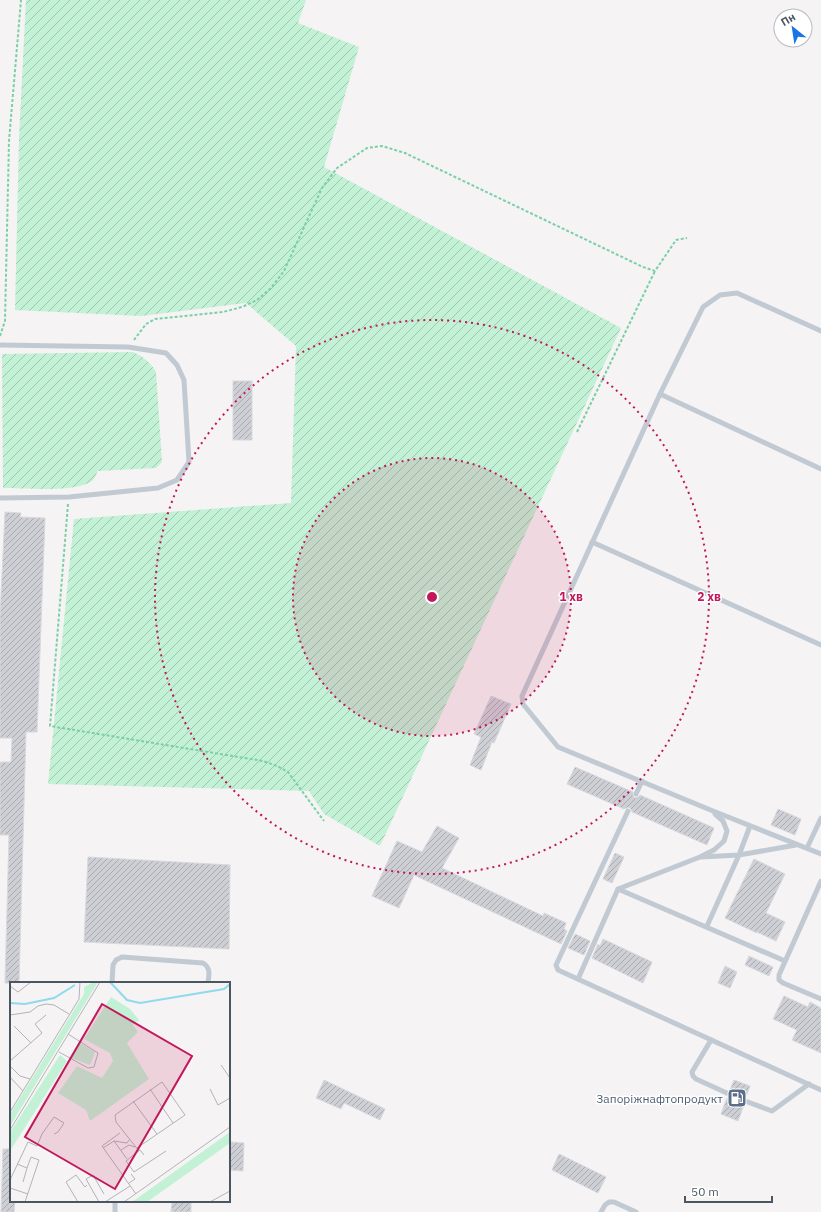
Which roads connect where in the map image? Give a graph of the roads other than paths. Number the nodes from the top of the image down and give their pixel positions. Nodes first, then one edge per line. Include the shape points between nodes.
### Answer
1 (821, 331) edge
2 (0, 345) edge
3 (660, 394) junction
4 (821, 469) edge
5 (0, 498) edge
6 (592, 542) junction
7 (821, 645) edge
8 (642, 781) junction
9 (636, 794) dead end
10 (628, 811) dead end
11 (713, 812) junction
12 (821, 818) edge
13 (750, 826) junction
14 (796, 844) junction
15 (807, 848) junction
16 (821, 854) edge
17 (739, 855) junction
18 (700, 857) junction
19 (821, 881) edge
20 (618, 889) junction
21 (707, 926) junction
22 (785, 961) junction
23 (578, 979) junction
24 (112, 982) edge
25 (208, 982) edge
26 (821, 999) edge
27 (711, 1040) junction
28 (809, 1084) junction
29 (821, 1090) edge
30 (729, 1094) dead end
31 (745, 1101) dead end
32 (601, 1212) edge
33 (636, 1212) edge

1 - 3 lane via 737,293 720,295 703,307
2 - 5 lane via 128,347 166,353 177,364 184,380 189,462 177,480 158,488 69,497
3 - 4 lane
3 - 6 lane
6 - 7 lane
6 - 8 lane via 522,696 523,704 558,747
8 - 9 lane
8 - 11 lane
10 - 23 lane via 556,965 558,970
11 - 13 lane
11 - 18 lane via 723,821 727,831 724,841
12 - 15 lane
13 - 14 lane
13 - 17 lane
14 - 15 lane
14 - 17 lane
15 - 16 lane
17 - 18 lane
17 - 21 lane
18 - 20 lane
19 - 22 lane
20 - 21 lane
20 - 23 lane
21 - 22 lane
22 - 26 lane via 779,980
23 - 27 lane
24 - 25 lane via 113,966 116,960 122,957 203,963 209,970
27 - 28 lane
27 - 30 lane via 692,1072 693,1076
28 - 29 lane
28 - 31 lane via 772,1111
32 - 33 lane via 609,1202

